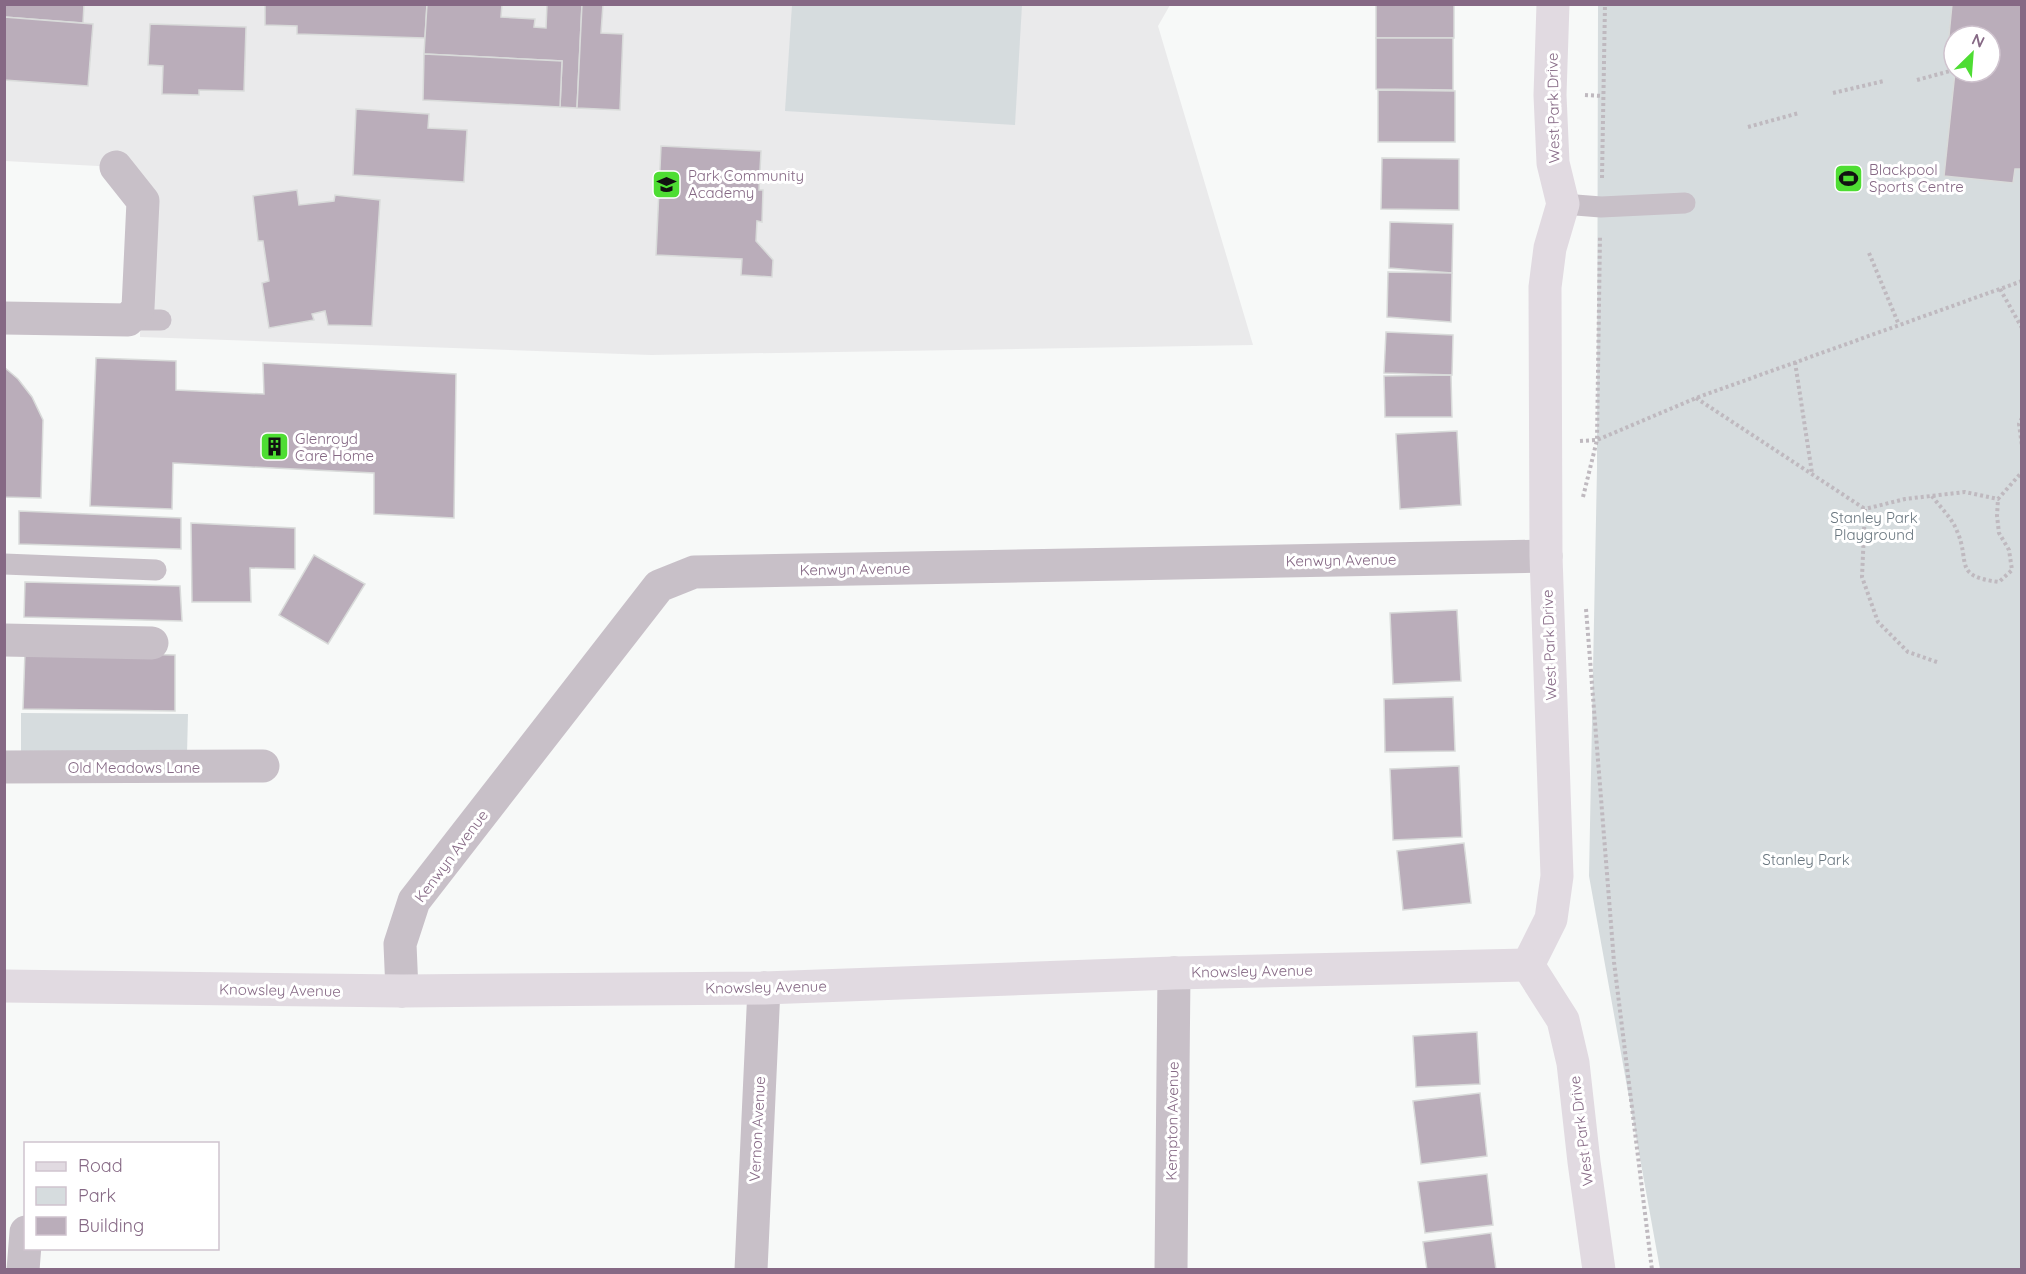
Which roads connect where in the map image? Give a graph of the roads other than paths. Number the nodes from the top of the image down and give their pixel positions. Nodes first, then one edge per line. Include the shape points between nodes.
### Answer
1 (1553, 4) edge
2 (116, 167) dead end
3 (1685, 203) dead end
4 (1563, 204) junction
5 (4, 318) edge
6 (128, 320) junction
7 (161, 320) dead end
8 (1546, 556) junction
9 (4, 564) edge
10 (156, 570) dead end
11 (4, 640) edge
12 (152, 643) dead end
13 (264, 766) dead end
14 (4, 767) edge
15 (1528, 965) junction
16 (1174, 973) junction
17 (4, 986) edge
18 (764, 988) junction
19 (402, 991) junction
20 (25, 1250) edge
21 (23, 1269) edge
22 (751, 1269) edge
23 (1171, 1269) edge
24 (1599, 1269) edge

1 - 4 street, West Park Drive via 1553,163
2 - 6 street via 143,201 138,308
3 - 4 lane via 1601,207
4 - 8 street, West Park Drive via 1550,248 1545,287
5 - 6 street
6 - 7 lane
8 - 15 street, West Park Drive via 1557,876 1551,919
8 - 19 street, Kenwyn Avenue via 694,572 659,586 414,901 400,944
9 - 10 lane
11 - 12 street
13 - 14 street, Old Meadows Lane
15 - 16 street, Knowsley Avenue
15 - 24 street, West Park Drive via 1563,1020 1573,1063
16 - 18 street, Knowsley Avenue
16 - 23 street, Kempton Avenue
17 - 19 street, Knowsley Avenue
18 - 19 street, Knowsley Avenue
18 - 22 street, Vernon Avenue
20 - 21 street

